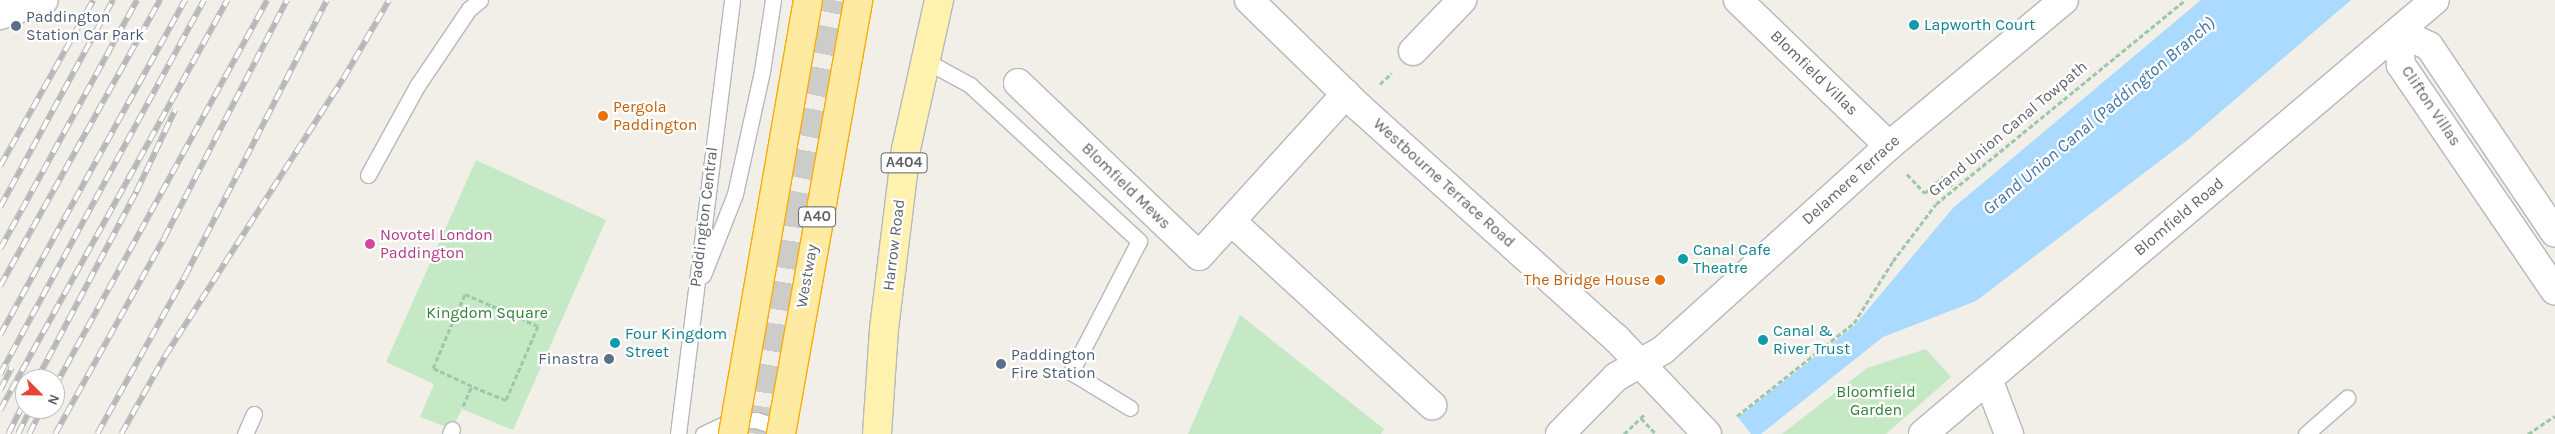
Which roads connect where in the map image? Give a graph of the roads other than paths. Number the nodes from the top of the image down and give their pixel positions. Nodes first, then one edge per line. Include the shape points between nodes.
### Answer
1 (44, 0) edge
2 (480, 0) edge
3 (732, 0) edge
4 (773, 0) edge
5 (808, 0) edge
6 (858, 0) edge
7 (939, 0) edge
8 (1249, 0) edge
9 (1462, 0) edge
10 (1738, 0) edge
11 (2064, 0) edge
12 (2435, 0) edge
13 (0, 14) edge
14 (2399, 31) junction
15 (1413, 51) road end
16 (926, 62) junction
17 (1018, 83) dead end
18 (1352, 100) junction
19 (1889, 146) junction
20 (368, 175) dead end
21 (1231, 221) junction
22 (2555, 233) edge
23 (2555, 291) edge
24 (695, 298) junction
25 (1642, 363) junction
26 (1988, 379) junction
27 (2347, 398) dead end
28 (1432, 405) dead end
29 (1130, 408) dead end
30 (254, 414) dead end
31 (1700, 425) edge
32 (245, 434) edge
33 (678, 434) edge
34 (703, 434) edge
35 (733, 434) edge
36 (780, 434) edge
37 (792, 434) edge
38 (878, 434) edge
39 (1560, 434) edge
40 (1923, 434) edge
41 (2010, 434) edge
42 (2306, 434) edge

1 - 13 street
2 - 20 lane via 469,9 417,86
3 - 24 lane, Paddington Central
4 - 24 lane via 762,70 735,194
5 - 35 highway, bridge
6 - 36 highway, Westway / A40, bridge
7 - 16 main road, Harrow Road / A404
8 - 18 street, Westbourne Terrace Road
9 - 15 street
10 - 19 street, Blomfield Villas
11 - 19 street, Delamere Terrace
12 - 14 street, Blomfield Road
14 - 22 street, Clifton Villas via 2429,46
14 - 23 street, Clifton Villas via 2401,65
14 - 26 street, Blomfield Road
16 - 29 lane via 970,85 1139,242 1071,372
16 - 38 main road, Harrow Road / A404 via 906,149 884,329
17 - 21 street, Blomfield Mews via 1199,256
18 - 21 street, Blomfield Mews
18 - 25 street, Westbourne Terrace Road
19 - 25 street, Delamere Terrace via 1664,350
21 - 28 street
24 - 33 lane, Paddington Central
25 - 31 street, Westbourne Terrace Road
25 - 39 street, Delamere Terrace via 1616,376
26 - 40 street, Blomfield Road
26 - 41 street
27 - 42 lane
30 - 32 lane
34 - 37 lane via 731,421 756,420 781,426

